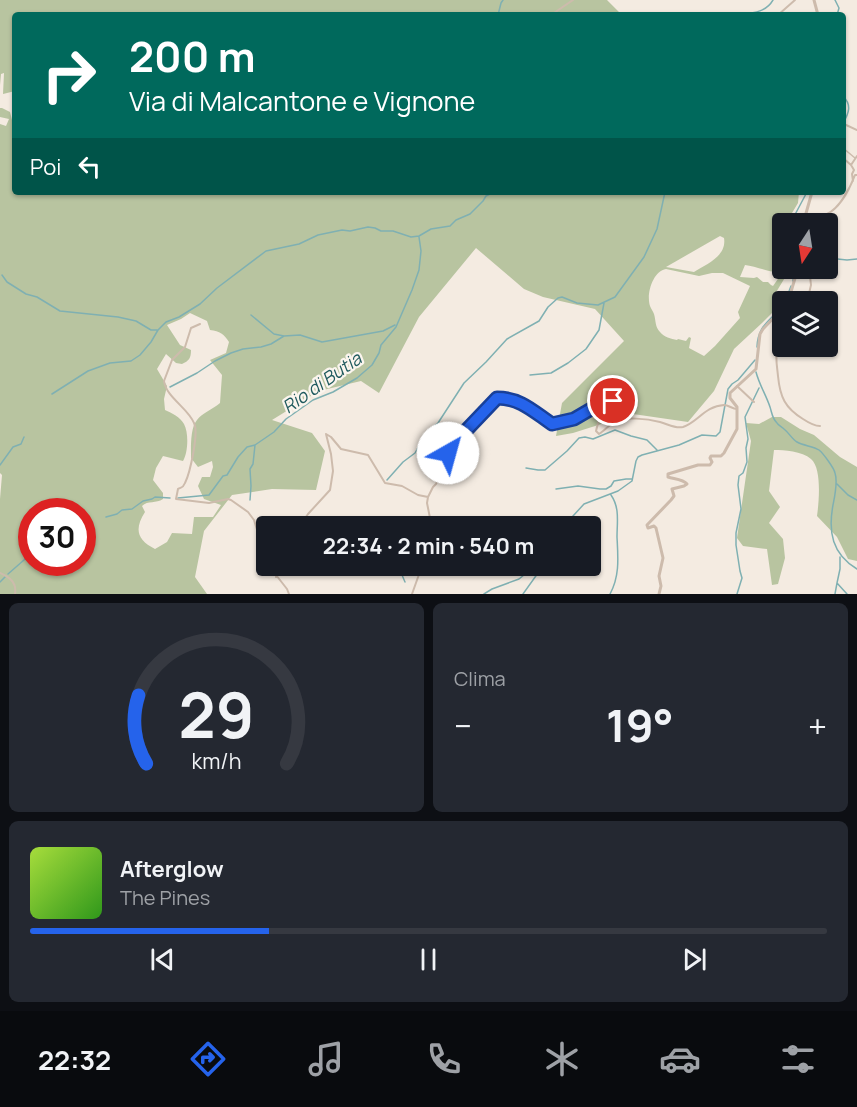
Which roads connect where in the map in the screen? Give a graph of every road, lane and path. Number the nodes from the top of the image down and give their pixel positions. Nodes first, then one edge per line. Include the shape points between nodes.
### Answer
1 (573, 0) edge
2 (795, 0) edge
3 (555, 12) edge
4 (781, 12) edge
5 (856, 157) edge
6 (846, 161) edge
7 (851, 165) junction
8 (857, 175) edge
9 (853, 181) junction
10 (846, 193) edge
11 (811, 195) edge
12 (845, 195) edge
13 (805, 213) edge
14 (828, 213) edge
15 (772, 320) edge
16 (200, 324) dead end
17 (775, 357) edge
18 (737, 386) junction
19 (730, 398) junction
20 (751, 400) dead end
21 (726, 406) junction
22 (737, 409) junction
23 (820, 426) dead end
24 (428, 497) junction
25 (307, 516) edge
26 (430, 516) edge
27 (256, 526) edge
28 (0, 573) edge
29 (418, 576) edge
30 (276, 577) edge
31 (15, 594) edge
32 (289, 594) edge
33 (412, 594) edge
34 (659, 594) edge

1 - 3 street
2 - 4 street
5 - 7 street
6 - 7 street
7 - 9 street
8 - 9 street
9 - 10 street
11 - 13 street
12 - 14 street
15 - 18 street via 760,334 756,369
16 - 27 street via 191,328 185,347 172,360 164,381 166,390 195,426 192,459 176,499 231,500 248,512
17 - 23 street via 782,399 794,412
18 - 19 street
18 - 20 street
19 - 21 street
19 - 22 street
21 - 22 street
21 - 24 street via 704,411 681,427 631,418 614,422 599,434 596,431 601,415 613,401 574,419 552,424 520,402 497,398 450,449
22 - 34 street via 737,429 721,456 711,456 710,465 668,474 687,484 672,489 674,496 647,525 656,528 662,552
24 - 25 street via 385,483 368,454 340,448 326,434 333,471 330,490
24 - 26 street
28 - 31 street via 11,578
29 - 33 street
30 - 32 street

